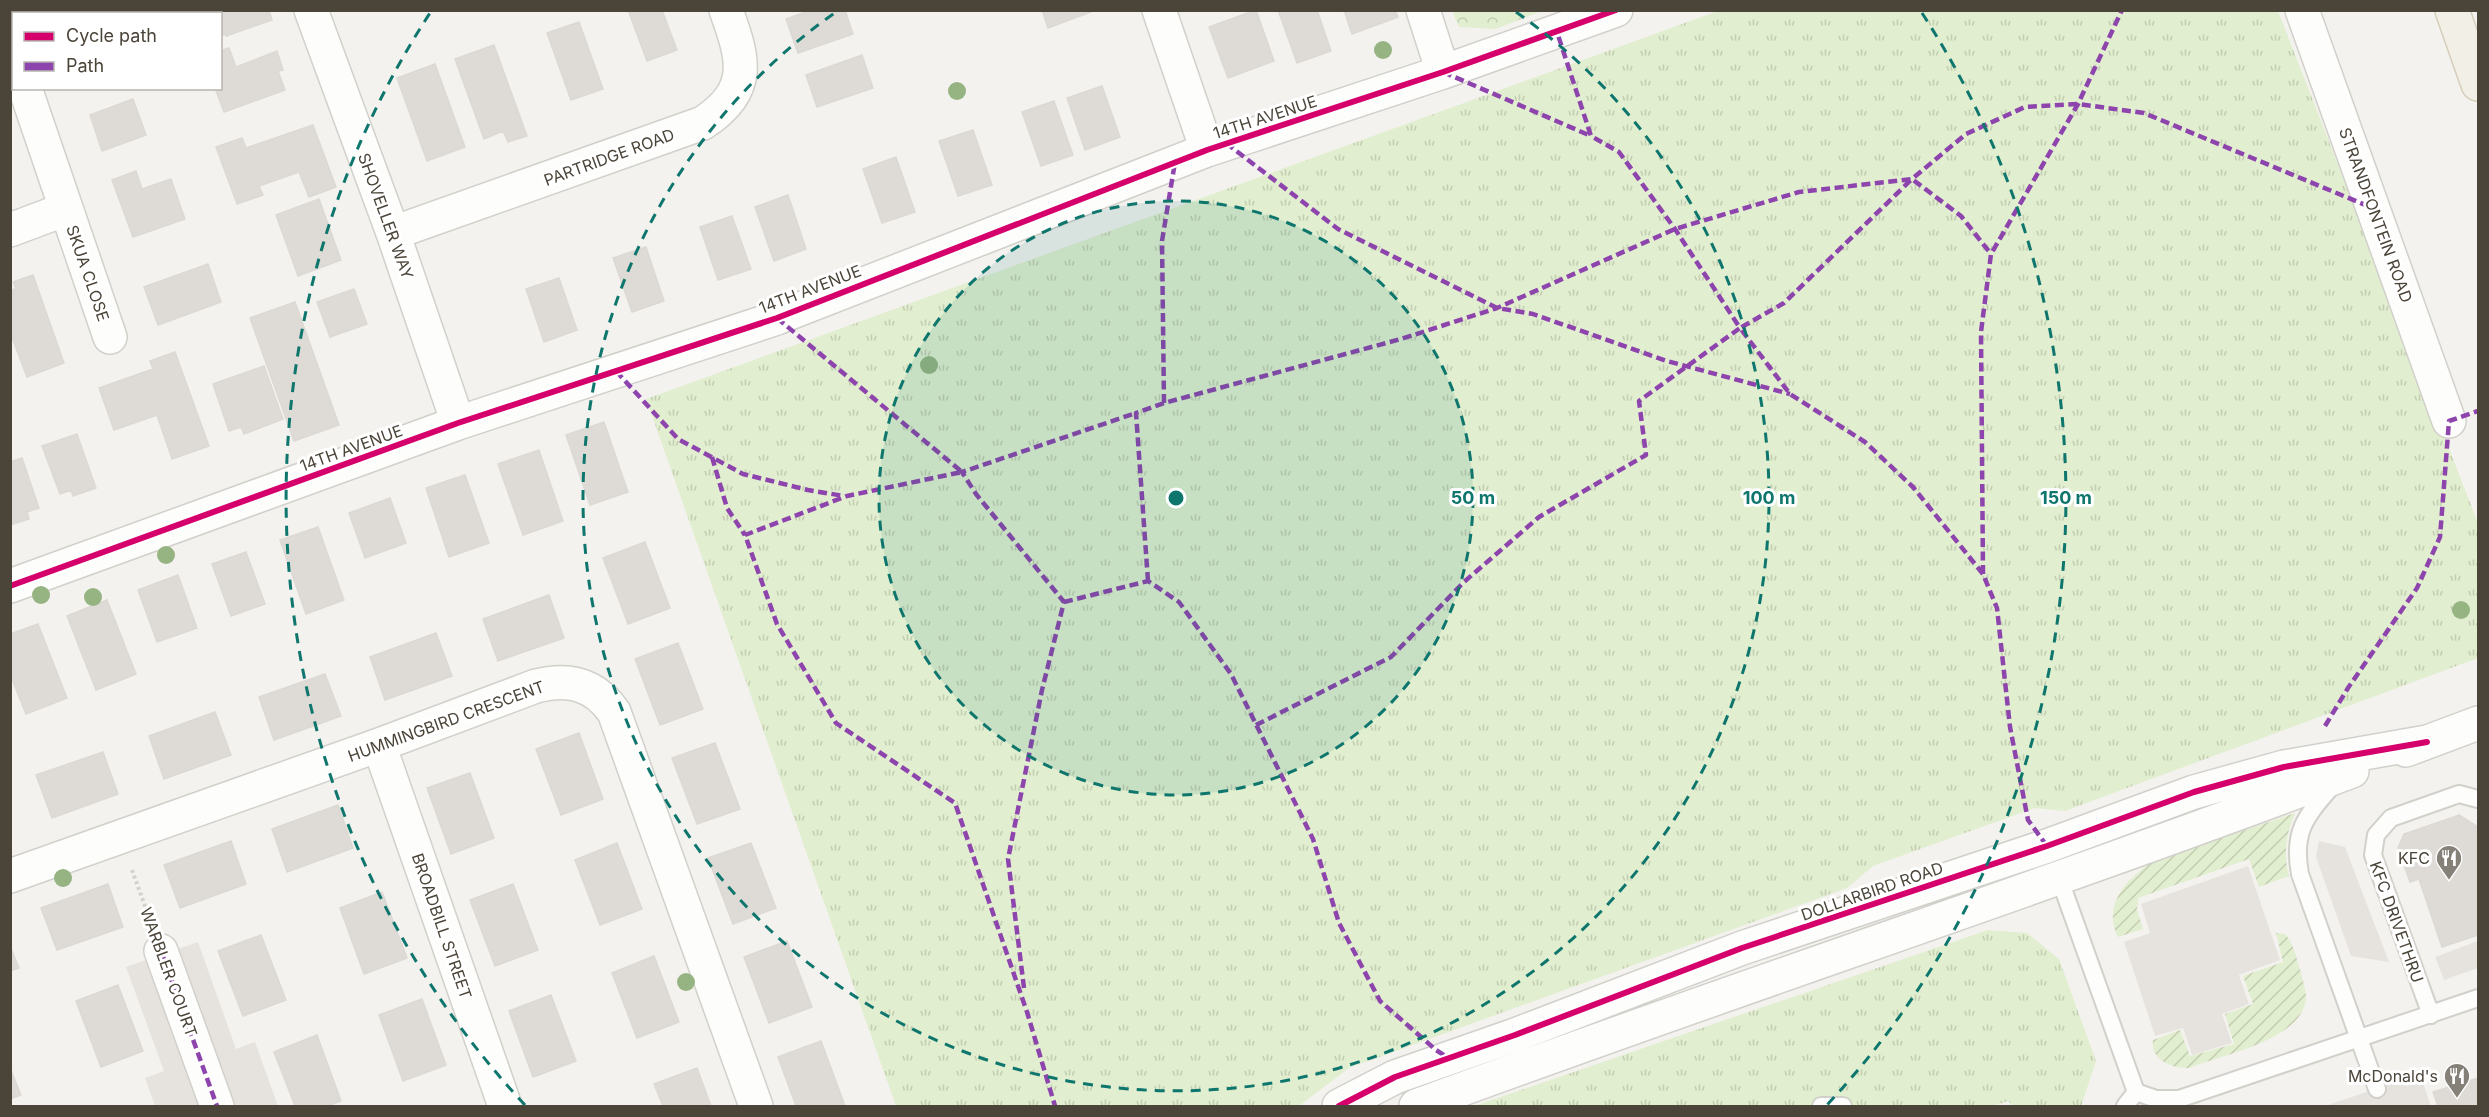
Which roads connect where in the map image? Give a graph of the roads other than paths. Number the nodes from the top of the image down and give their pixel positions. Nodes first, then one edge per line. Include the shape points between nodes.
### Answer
1 (311, 10) edge
2 (726, 10) edge
3 (1159, 10) edge
4 (1423, 10) edge
5 (2302, 10) edge
6 (2452, 10) edge
7 (1605, 12) edge
8 (1443, 72) junction
9 (2478, 84) edge
10 (26, 90) edge
11 (1207, 150) junction
12 (66, 209) junction
13 (10, 230) edge
14 (393, 233) junction
15 (110, 337) dead end
16 (2449, 421) dead end
17 (458, 423) junction
18 (10, 586) edge
19 (2478, 723) edge
20 (2427, 742) junction
21 (379, 745) junction
22 (2341, 775) junction
23 (2478, 799) edge
24 (2047, 846) junction
25 (10, 876) edge
26 (2060, 879) junction
27 (161, 951) road end
28 (2478, 998) edge
29 (2431, 1015) junction
30 (2359, 1039) junction
31 (2377, 1089) dead end
32 (2136, 1092) junction
33 (217, 1107) edge
34 (505, 1107) edge
35 (756, 1107) edge
36 (1339, 1107) edge
37 (1416, 1107) edge
38 (1821, 1107) edge
39 (1843, 1107) edge
40 (2125, 1107) edge

1 - 14 street, SHOVELLER WAY
2 - 14 street, PARTRIDGE ROAD via 742,62 731,99 717,114 692,127
3 - 11 street
4 - 8 street
5 - 16 street, STRANDFONTEIN ROAD
6 - 9 main road
7 - 8 street, 14TH AVENUE
8 - 11 street, 14TH AVENUE
10 - 12 street, SKUA CLOSE
11 - 17 street, 14TH AVENUE via 777,318
12 - 13 street
12 - 15 street, SKUA CLOSE
14 - 17 street, SHOVELLER WAY
17 - 18 street, 14TH AVENUE
19 - 20 street, DOLLARBIRD ROAD
20 - 22 street, DOLLARBIRD ROAD
20 - 24 street, DOLLARBIRD ROAD via 2284,767 2194,792
21 - 25 street, HUMMINGBIRD CRESCENT
21 - 34 street, BROADBILL STREET
21 - 35 street, HUMMINGBIRD CRESCENT via 554,681 573,683 605,699 614,712
22 - 26 street, DOLLARBIRD ROAD
22 - 30 lane via 2308,815 2297,843 2300,874
23 - 29 lane, KFC DRIVETHRU via 2458,794 2391,818 2376,835 2373,855
24 - 26 lane
24 - 36 street, DOLLARBIRD ROAD via 1742,948 1395,1077
26 - 32 lane
26 - 37 street, DOLLARBIRD ROAD
27 - 33 street, WARBLER COURT
28 - 29 lane
29 - 30 lane
30 - 31 lane
30 - 32 lane via 2179,1099 2156,1099
32 - 40 lane
38 - 39 lane

